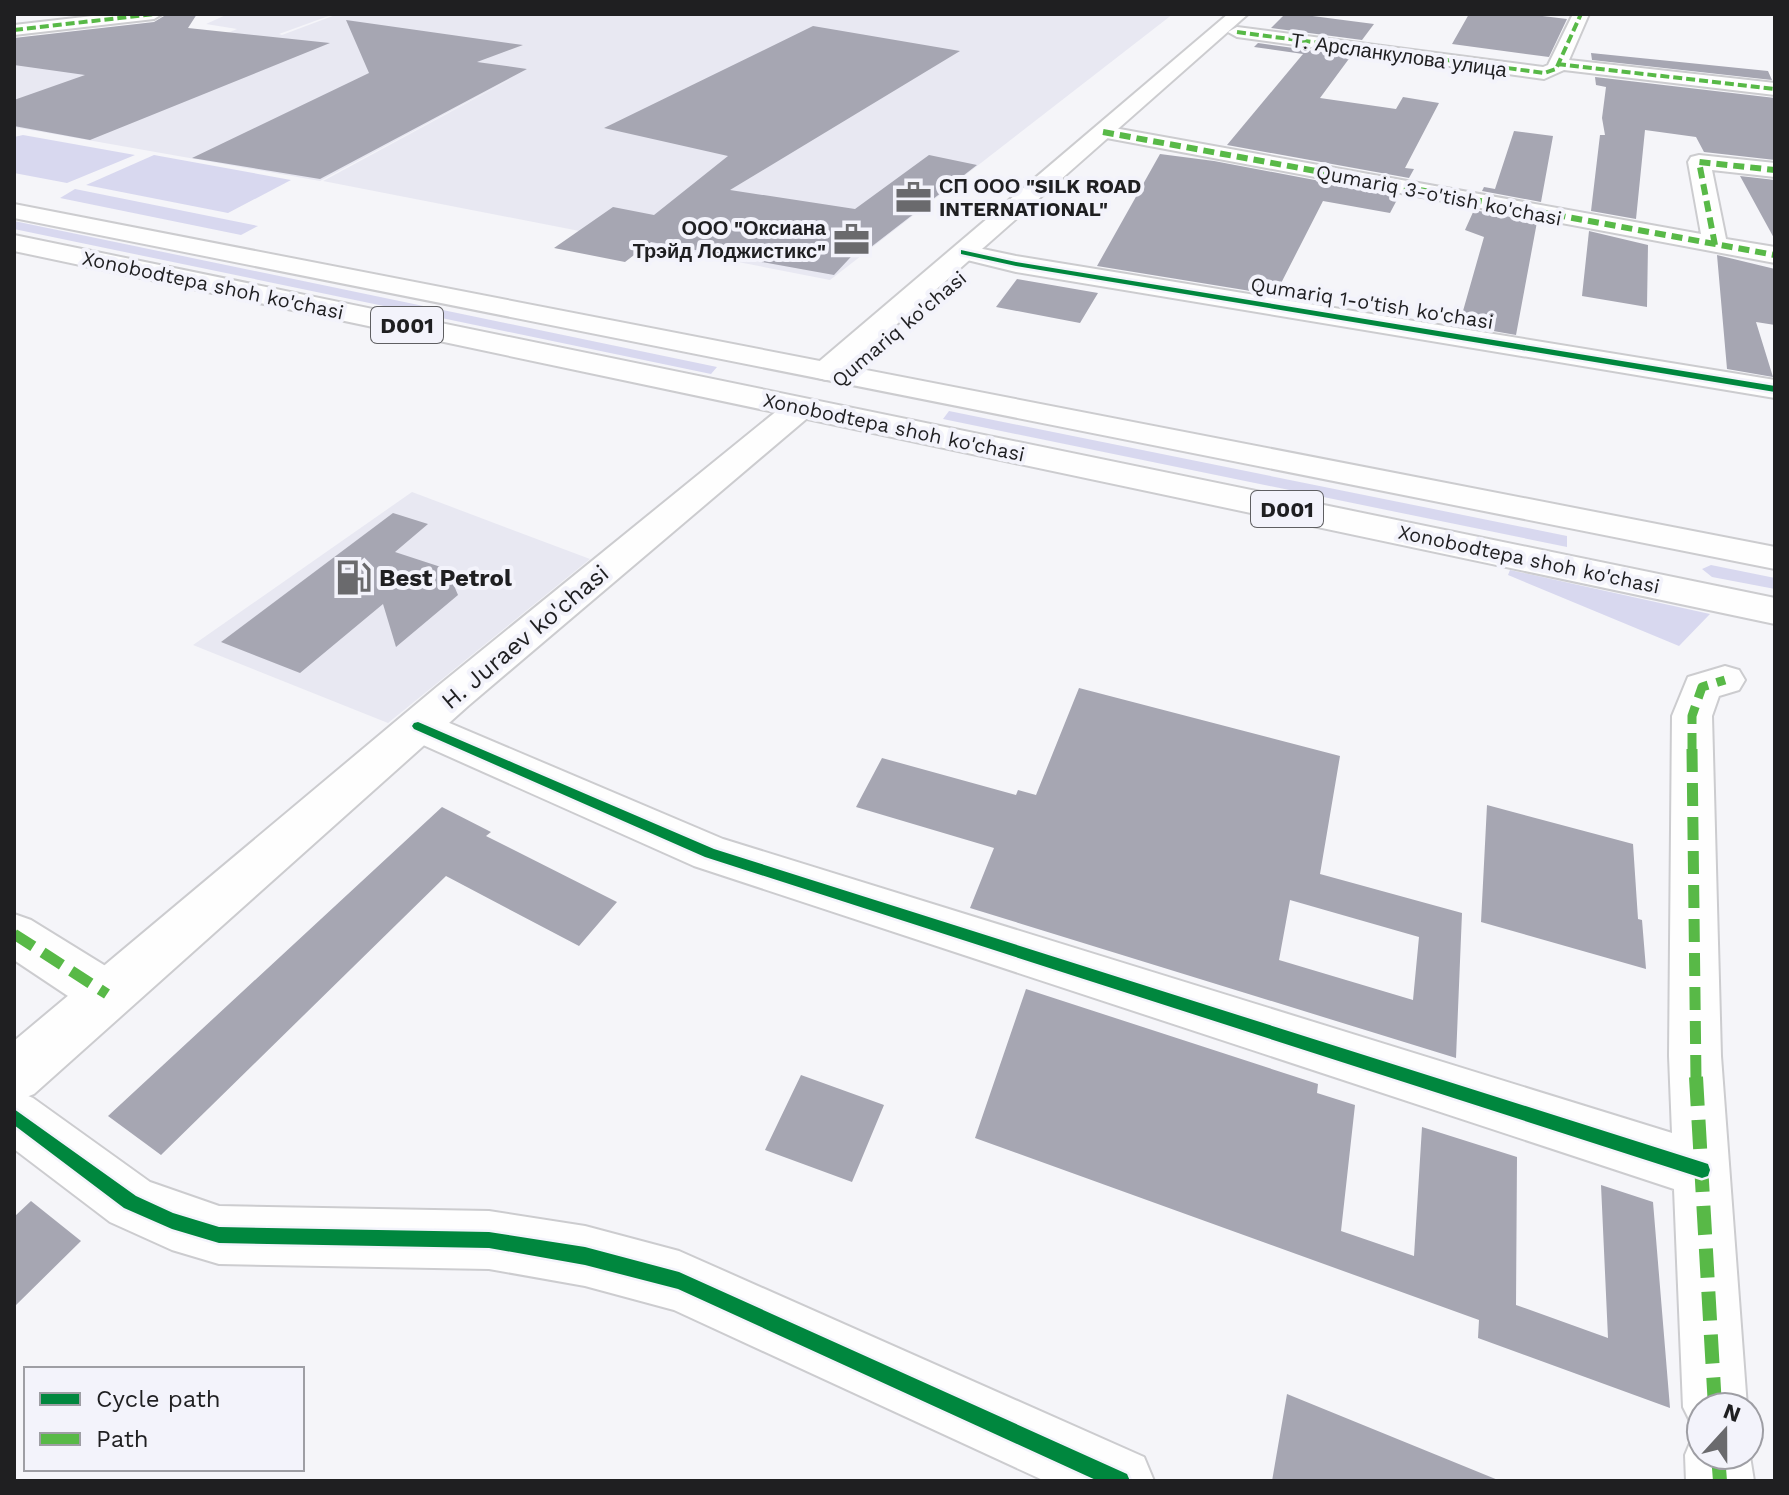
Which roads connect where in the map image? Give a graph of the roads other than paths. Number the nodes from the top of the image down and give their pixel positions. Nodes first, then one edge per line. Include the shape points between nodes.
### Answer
1 (154, 14) edge
2 (1258, 14) edge
3 (1581, 14) edge
4 (1238, 23) edge
5 (14, 30) edge
6 (1557, 64) junction
7 (1775, 89) edge
8 (1112, 133) junction
9 (1775, 170) edge
10 (14, 211) edge
11 (14, 243) edge
12 (1715, 245) junction
13 (974, 255) junction
14 (1775, 255) edge
15 (838, 374) junction
16 (1775, 389) edge
17 (800, 408) junction
18 (1662, 536) junction
19 (1775, 558) edge
20 (1667, 588) junction
21 (1775, 611) edge
22 (1725, 680) dead end
23 (418, 726) junction
24 (14, 934) edge
25 (107, 994) junction
26 (14, 1076) edge
27 (14, 1116) edge
28 (1702, 1170) junction
29 (1714, 1391) edge
30 (1120, 1481) edge

1 - 5 street
2 - 4 main road, Qumariq ko'chasi
3 - 6 street
4 - 6 street, Т. Арсланкулова улица via 1532,73 1549,72
4 - 8 main road, Qumariq ko'chasi
6 - 7 street, Т. Арсланкулова улица
8 - 12 street, Qumariq 3-o'tish ko'chasi
8 - 13 main road, Qumariq ko'chasi
9 - 12 street via 1699,162
10 - 15 main road, Xonobodtepa shoh ko'chasi / D001
11 - 17 main road, Xonobodtepa shoh ko'chasi / D001
12 - 14 street, Qumariq 3-o'tish ko'chasi
13 - 15 main road, Qumariq ko'chasi
13 - 16 street, Qumariq 1-o'tish ko'chasi
15 - 17 main road, Qumariq ko'chasi
15 - 18 main road, Xonobodtepa shoh ko'chasi / D001
17 - 20 main road, Xonobodtepa shoh ko'chasi / D001
17 - 23 main road, H. Juraev ko'chasi
18 - 19 main road, Xonobodtepa shoh ko'chasi / D001
18 - 20 main road via 1640,543 1632,554 1640,570
20 - 21 main road, Xonobodtepa shoh ko'chasi / D001
22 - 28 street via 1702,687 1692,716 1695,1056
23 - 25 main road, H. Juraev ko'chasi
23 - 28 street via 710,853
24 - 25 street
25 - 26 main road, H. Juraev ko'chasi
27 - 30 street via 130,1202 219,1235 489,1240 585,1256 679,1281
28 - 29 street

